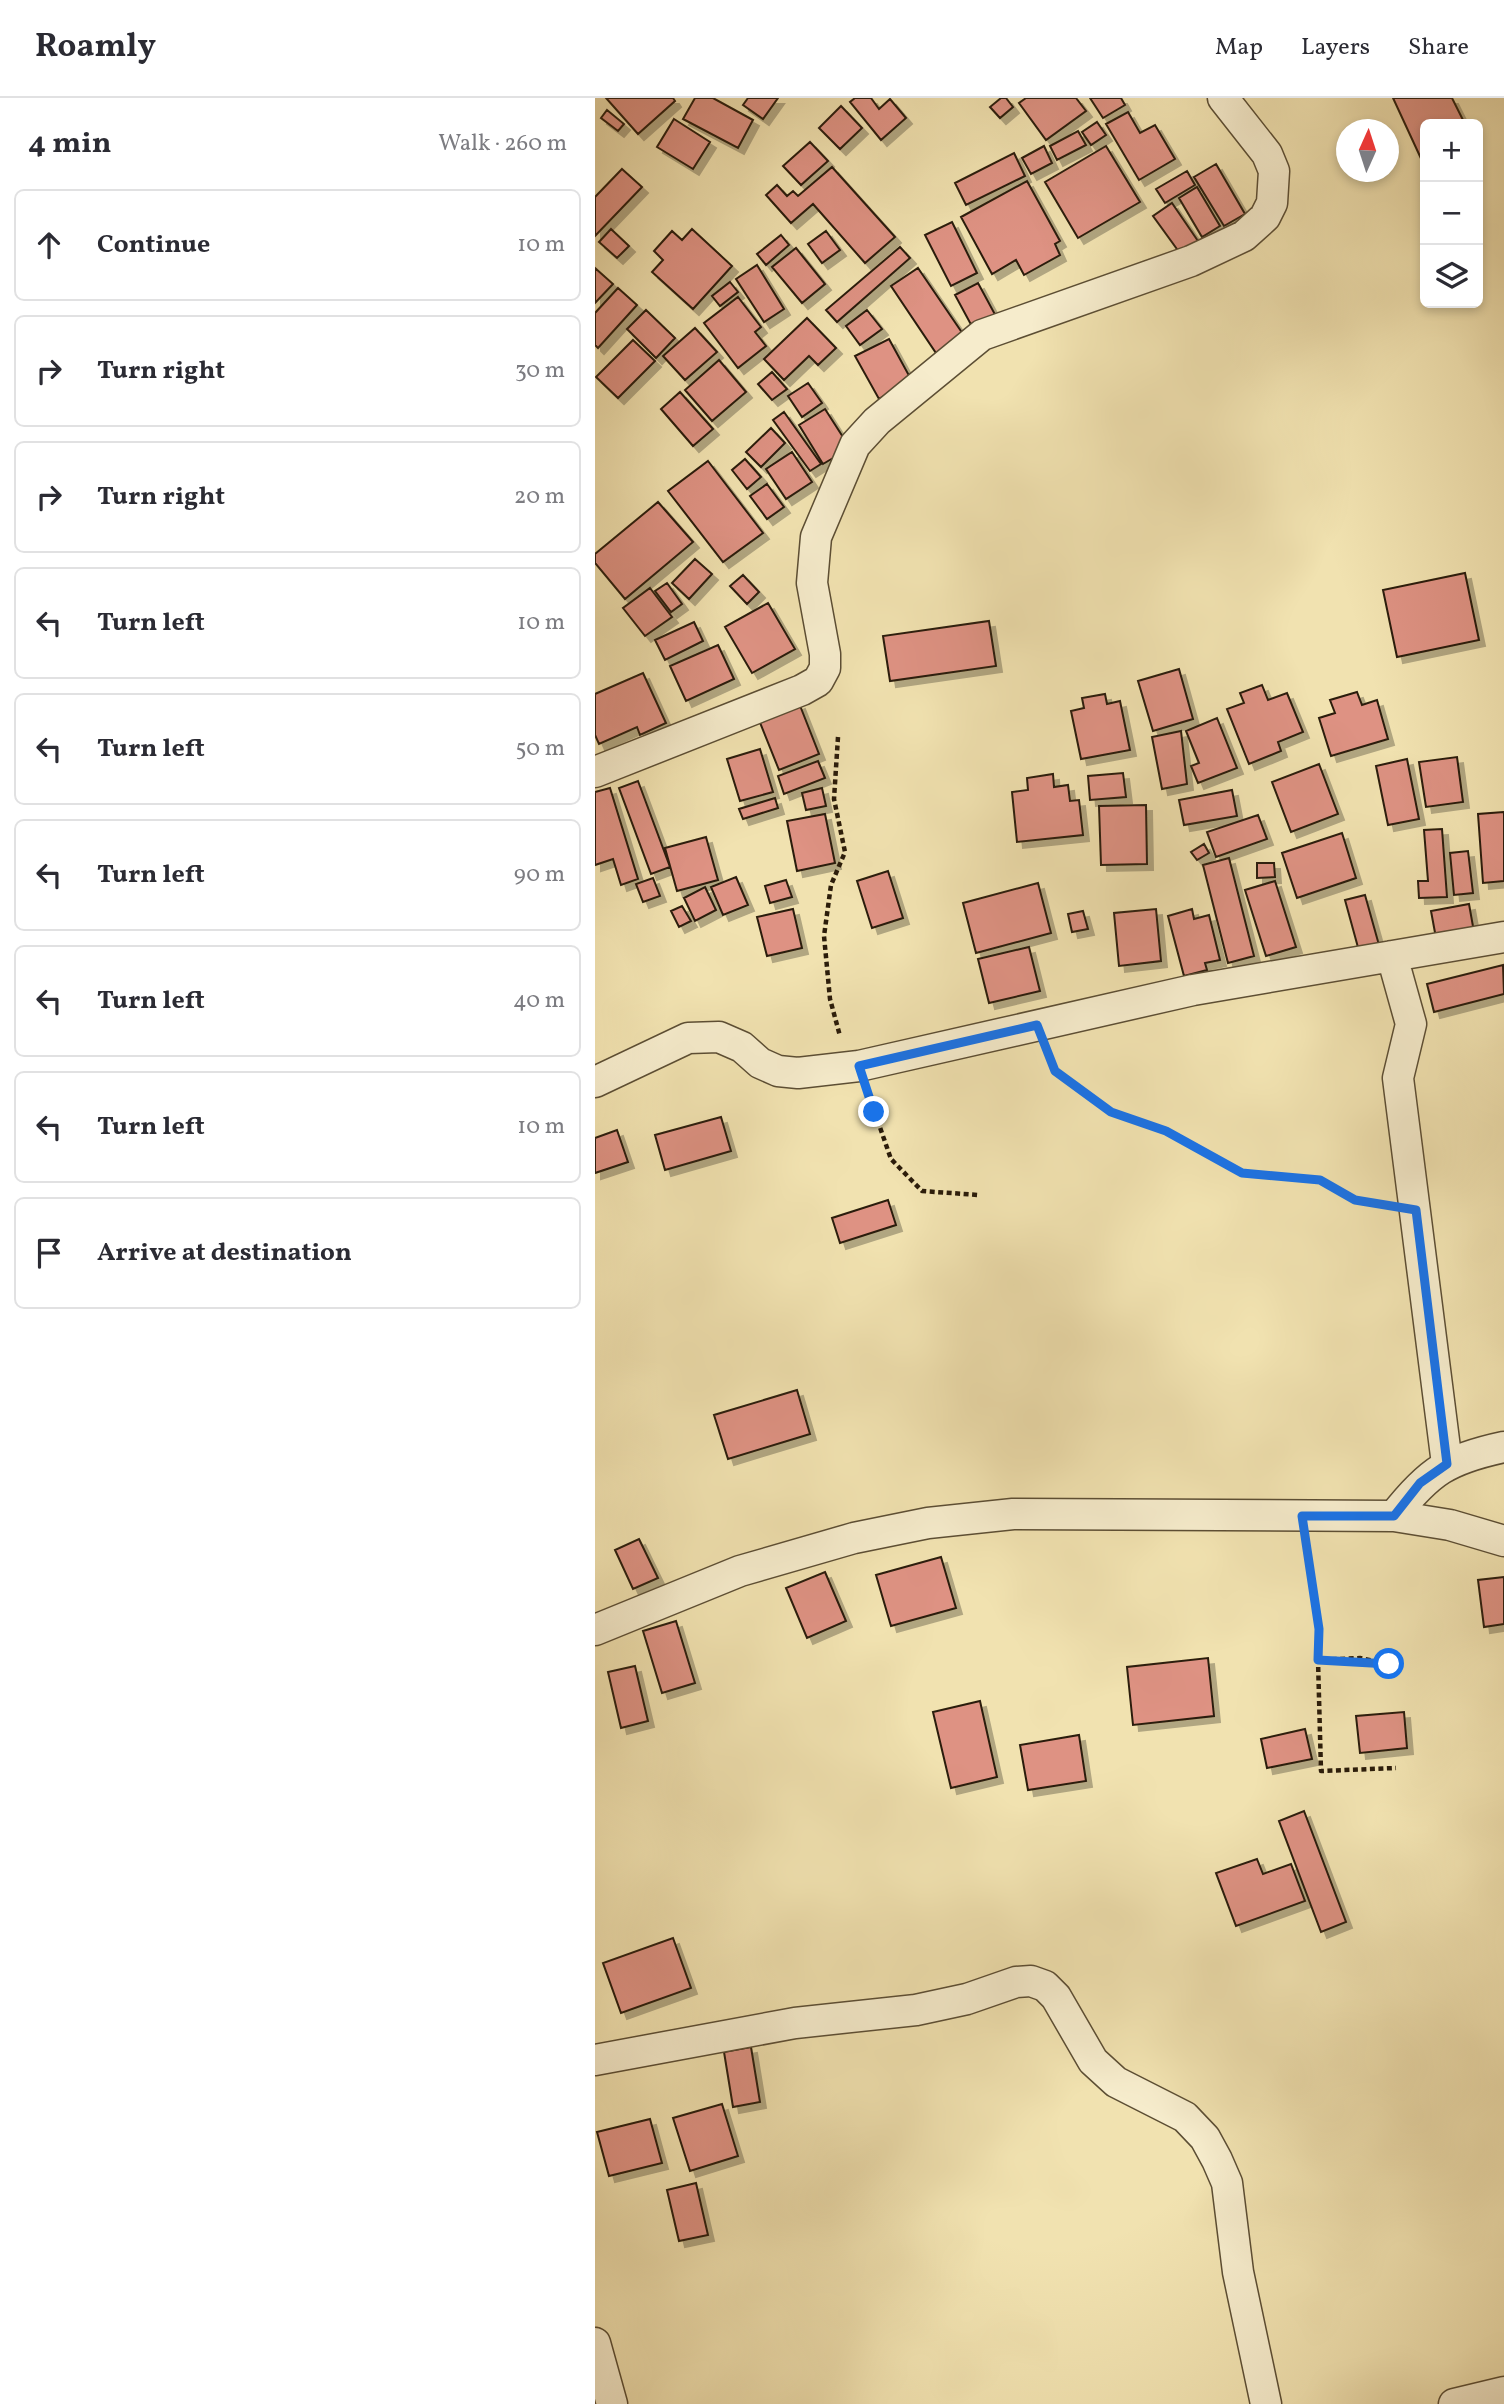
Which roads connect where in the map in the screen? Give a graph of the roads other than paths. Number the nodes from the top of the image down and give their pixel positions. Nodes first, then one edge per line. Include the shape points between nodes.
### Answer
1 (1223, 98) edge
2 (595, 772) edge
3 (1504, 937) edge
4 (1392, 956) junction
5 (595, 1082) edge
6 (1504, 1447) edge
7 (1447, 1464) junction
8 (1394, 1516) junction
9 (1504, 1541) edge
10 (595, 1630) edge
11 (595, 2060) edge
12 (595, 2343) edge
13 (1504, 2392) edge
14 (611, 2404) edge
15 (1266, 2404) edge
16 (1454, 2404) edge

1 - 2 street via 1267,154 1274,172 1272,203 1265,217 1244,236 1191,261 982,335 903,400 855,445 816,537 812,583 825,654 825,668 818,681
3 - 4 street
4 - 5 street via 1192,990 859,1066 778,1071 719,1037 688,1038
4 - 7 street via 1411,1024 1398,1079
6 - 7 street
7 - 8 street via 1420,1483
8 - 9 street via 1450,1525
8 - 10 street via 1013,1514 928,1523 854,1538 740,1571
11 - 15 street via 795,2023 916,2010 1016,1982 1045,1986 1093,2061 1116,2082 1185,2117 1205,2138 1217,2160 1227,2183 1238,2272
12 - 14 street
13 - 16 street

